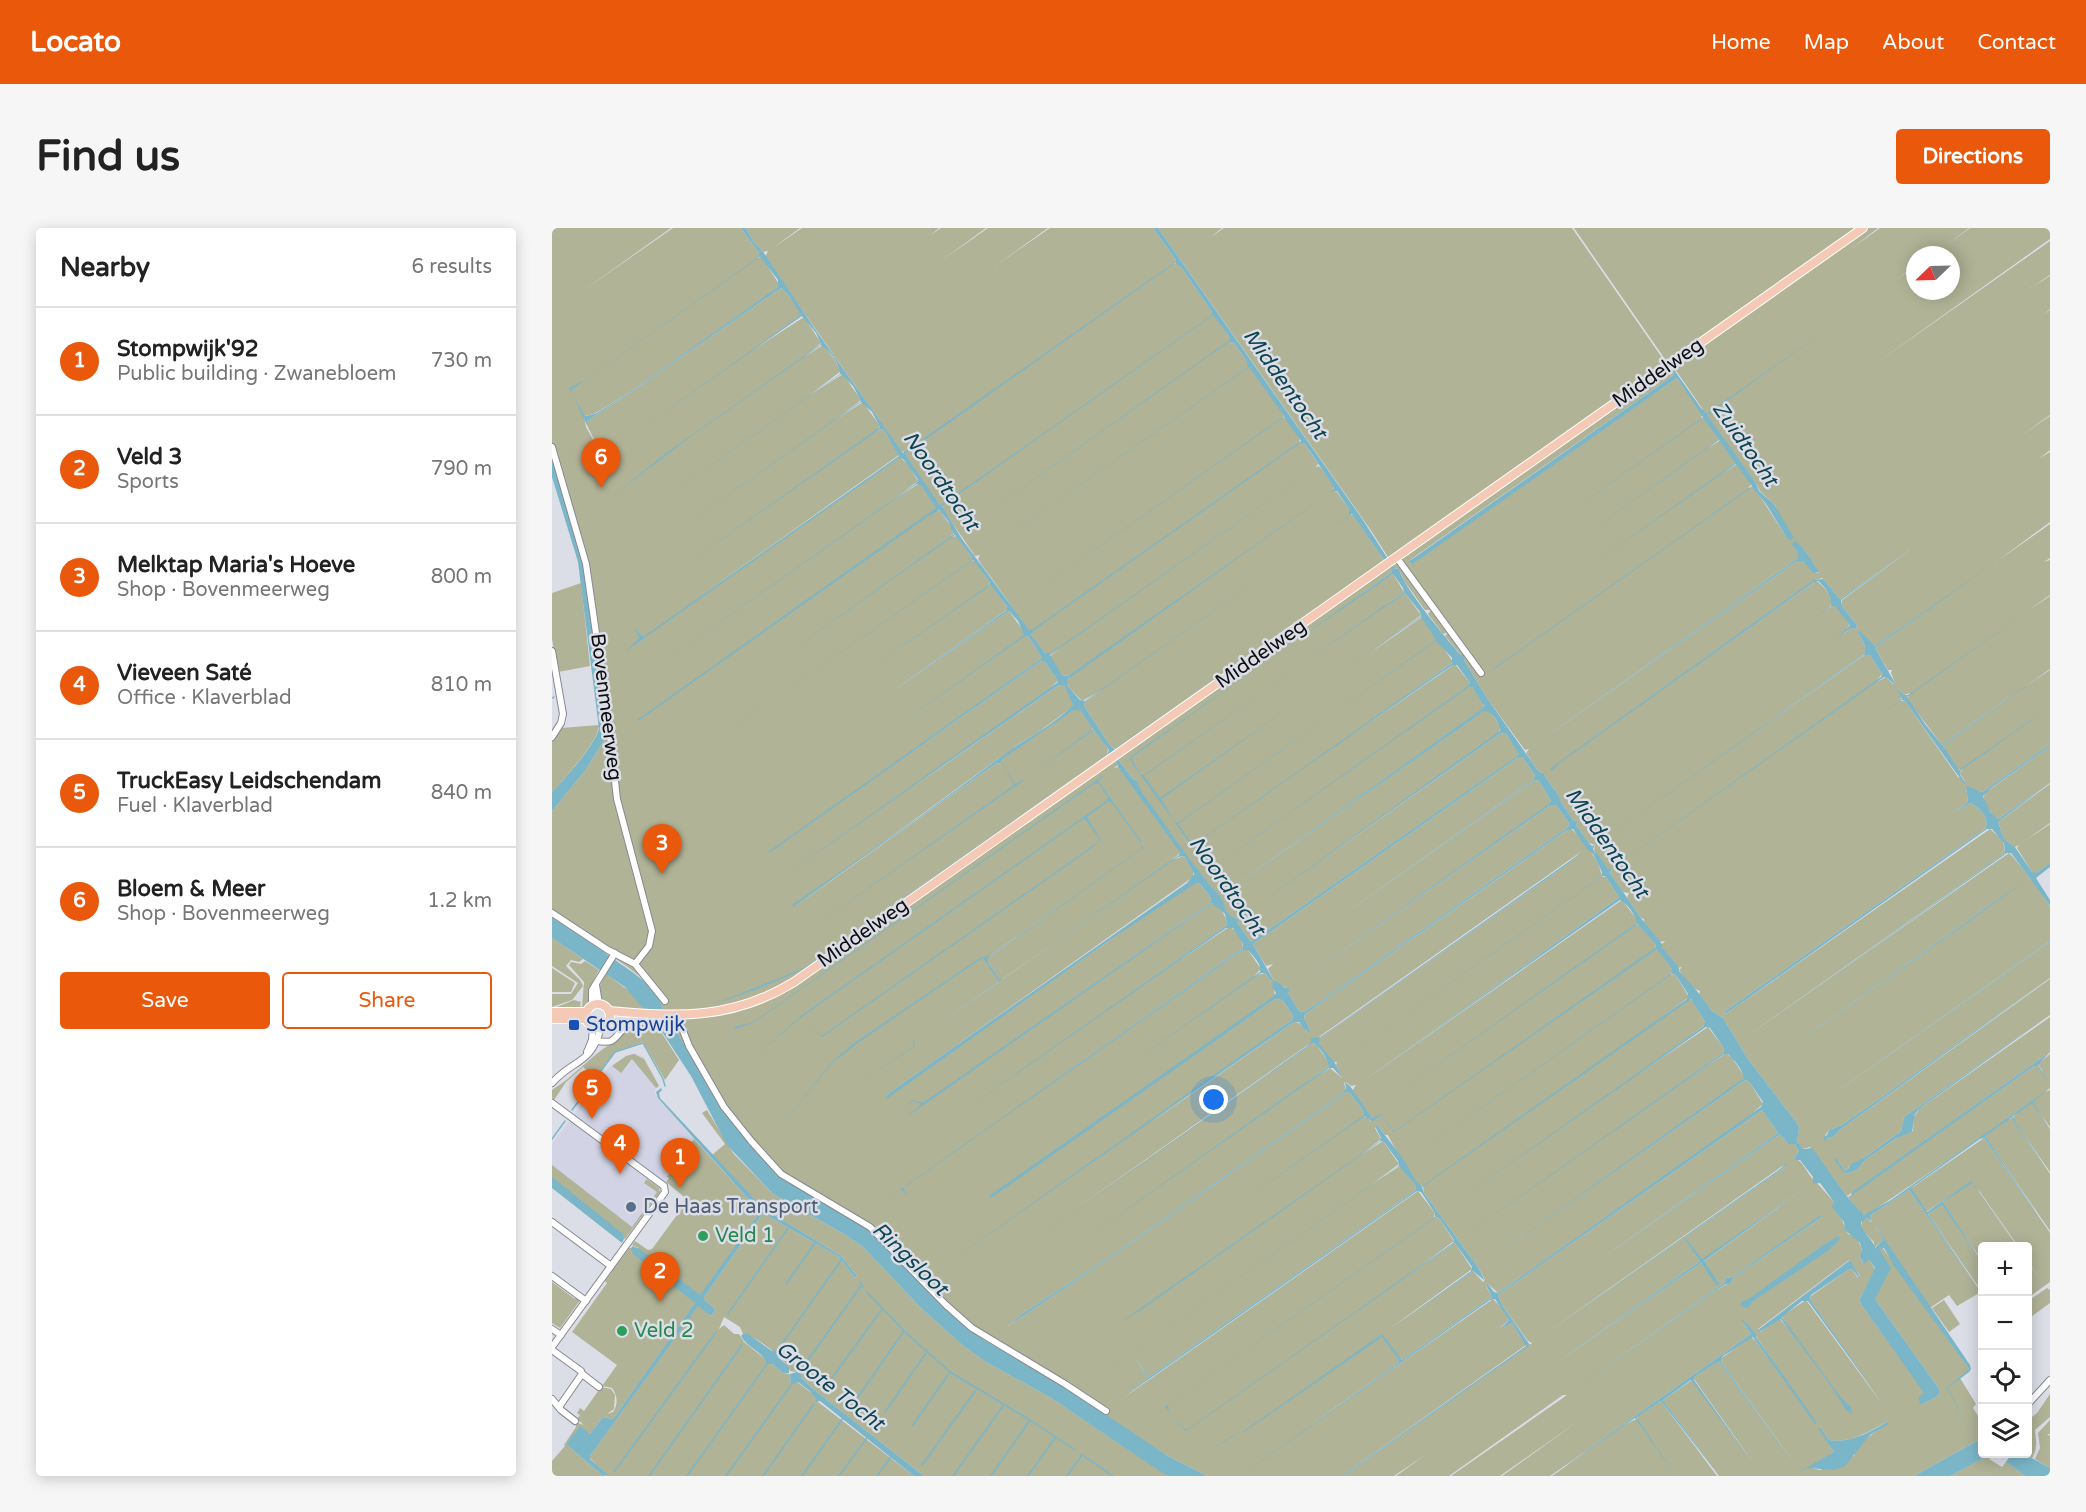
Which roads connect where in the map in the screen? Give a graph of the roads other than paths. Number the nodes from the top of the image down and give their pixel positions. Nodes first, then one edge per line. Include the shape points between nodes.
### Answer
1 (1863, 228) edge
2 (552, 447) edge
3 (1397, 558) junction
4 (552, 651) edge
5 (1481, 673) dead end
6 (552, 737) edge
7 (552, 913) edge
8 (613, 955) junction
9 (635, 964) junction
10 (665, 1001) dead end
11 (596, 1004) junction
12 (609, 1011) junction
13 (552, 1012) edge
14 (634, 1015) junction
15 (586, 1016) junction
16 (652, 1018) junction
17 (668, 1018) junction
18 (552, 1019) edge
19 (609, 1021) junction
20 (597, 1027) junction
21 (595, 1040) junction
22 (552, 1084) edge
23 (552, 1103) edge
24 (552, 1222) edge
25 (611, 1266) junction
26 (552, 1276) edge
27 (586, 1300) junction
28 (552, 1329) edge
29 (561, 1335) junction
30 (552, 1348) edge
31 (582, 1374) junction
32 (2050, 1380) edge
33 (599, 1387) dead end
34 (552, 1399) edge
35 (2032, 1400) edge
36 (559, 1407) junction
37 (1106, 1411) dead end
38 (575, 1421) dead end

1 - 3 main road, Middelweg
2 - 9 street, Bovenmeerweg via 586,564 617,799 652,931 649,946
3 - 5 street
3 - 17 main road, Middelweg via 794,982 763,999 730,1010
4 - 6 street via 562,714
7 - 8 street
8 - 9 street
8 - 11 street via 596,984
9 - 10 street
11 - 12 main road
11 - 15 main road
12 - 14 main road, Middelweg
12 - 19 main road
13 - 15 main road
14 - 16 main road, Middelweg
14 - 19 main road, Middelweg
15 - 18 main road
15 - 20 main road
16 - 17 main road, Middelweg
16 - 21 street via 626,1027 612,1040
17 - 37 street via 681,1025 689,1046 730,1115 782,1174 870,1227 972,1328
19 - 20 main road
20 - 21 street
21 - 22 street via 581,1060
23 - 25 street via 664,1186 665,1192
24 - 25 street
25 - 27 street
26 - 27 street
27 - 29 street
28 - 29 street
29 - 30 street
30 - 31 street
31 - 33 street
31 - 36 street
32 - 35 street
34 - 36 street
36 - 38 street

